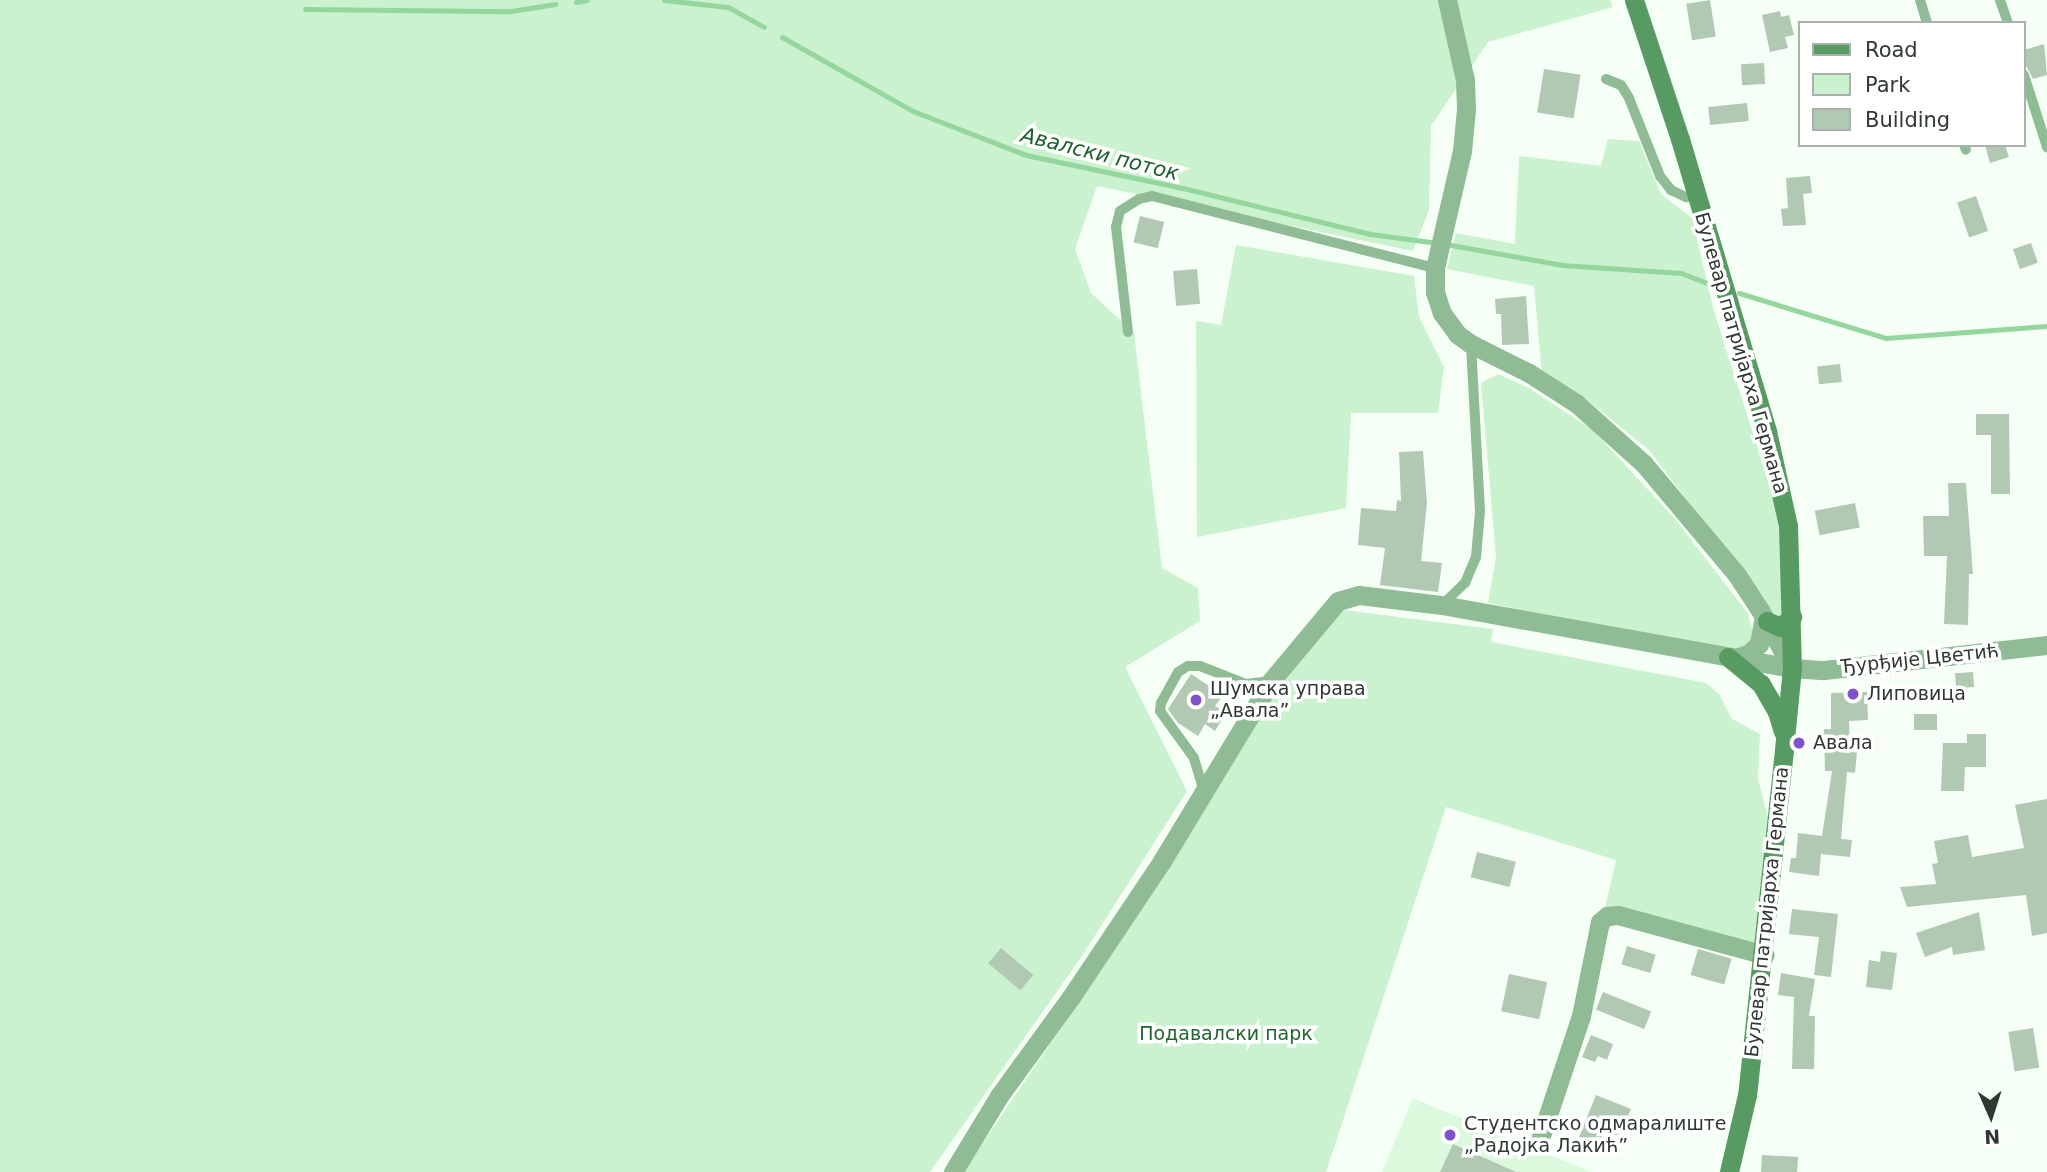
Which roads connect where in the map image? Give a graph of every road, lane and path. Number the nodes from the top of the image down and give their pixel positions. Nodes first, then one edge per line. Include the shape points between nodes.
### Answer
1 (1447, 0) edge
2 (1634, 0) edge
3 (1920, 0) edge
4 (2000, 0) edge
5 (1926, 21) edge
6 (2006, 21) edge
7 (1605, 79) dead end
8 (2026, 81) edge
9 (2047, 147) edge
10 (1696, 195) junction
11 (1435, 268) junction
12 (1128, 332) dead end
13 (1471, 344) junction
14 (1442, 605) junction
15 (1792, 617) junction
16 (1765, 618) junction
17 (2047, 645) edge
18 (1732, 657) junction
19 (1792, 668) junction
20 (1271, 681) junction
21 (1785, 744) junction
22 (1204, 792) junction
23 (1765, 955) junction
24 (1541, 1136) dead end
25 (953, 1172) edge
26 (1729, 1172) edge

1 - 11 street via 1465,80 1466,108 1462,151
2 - 10 main road, Булевар патријарха Германа
3 - 5 lane
4 - 6 lane
7 - 10 lane via 1621,85 1629,98 1660,176 1671,190 1686,197
8 - 9 lane
10 - 15 main road, Булевар патријарха Германа via 1778,471 1788,526
11 - 12 lane via 1152,196 1128,203 1120,211 1116,227
11 - 13 street via 1435,292 1442,313
13 - 14 lane via 1480,511 1476,557 1465,583
13 - 16 street via 1529,373 1608,428 1737,575
14 - 18 street, Ђурђије Цветић
14 - 20 street, Ђурђије Цветић via 1359,595 1343,598
15 - 16 main road via 1780,627
15 - 19 main road, Булевар патријарха Германа
16 - 18 street via 1759,645 1748,654
16 - 19 street
17 - 19 street, Ђурђије Цветић via 1824,670
18 - 19 street, Ђурђије Цветић
18 - 21 main road via 1769,694
19 - 21 main road, Булевар патријарха Германа
20 - 22 street
20 - 22 lane via 1246,684 1200,666 1178,672 1160,711 1194,758
21 - 23 main road, Булевар патријарха Германа
22 - 25 street via 1072,997 999,1096
23 - 24 street via 1618,915 1607,916 1600,922 1581,1016
23 - 26 main road, Булевар патријарха Германа via 1747,1095

